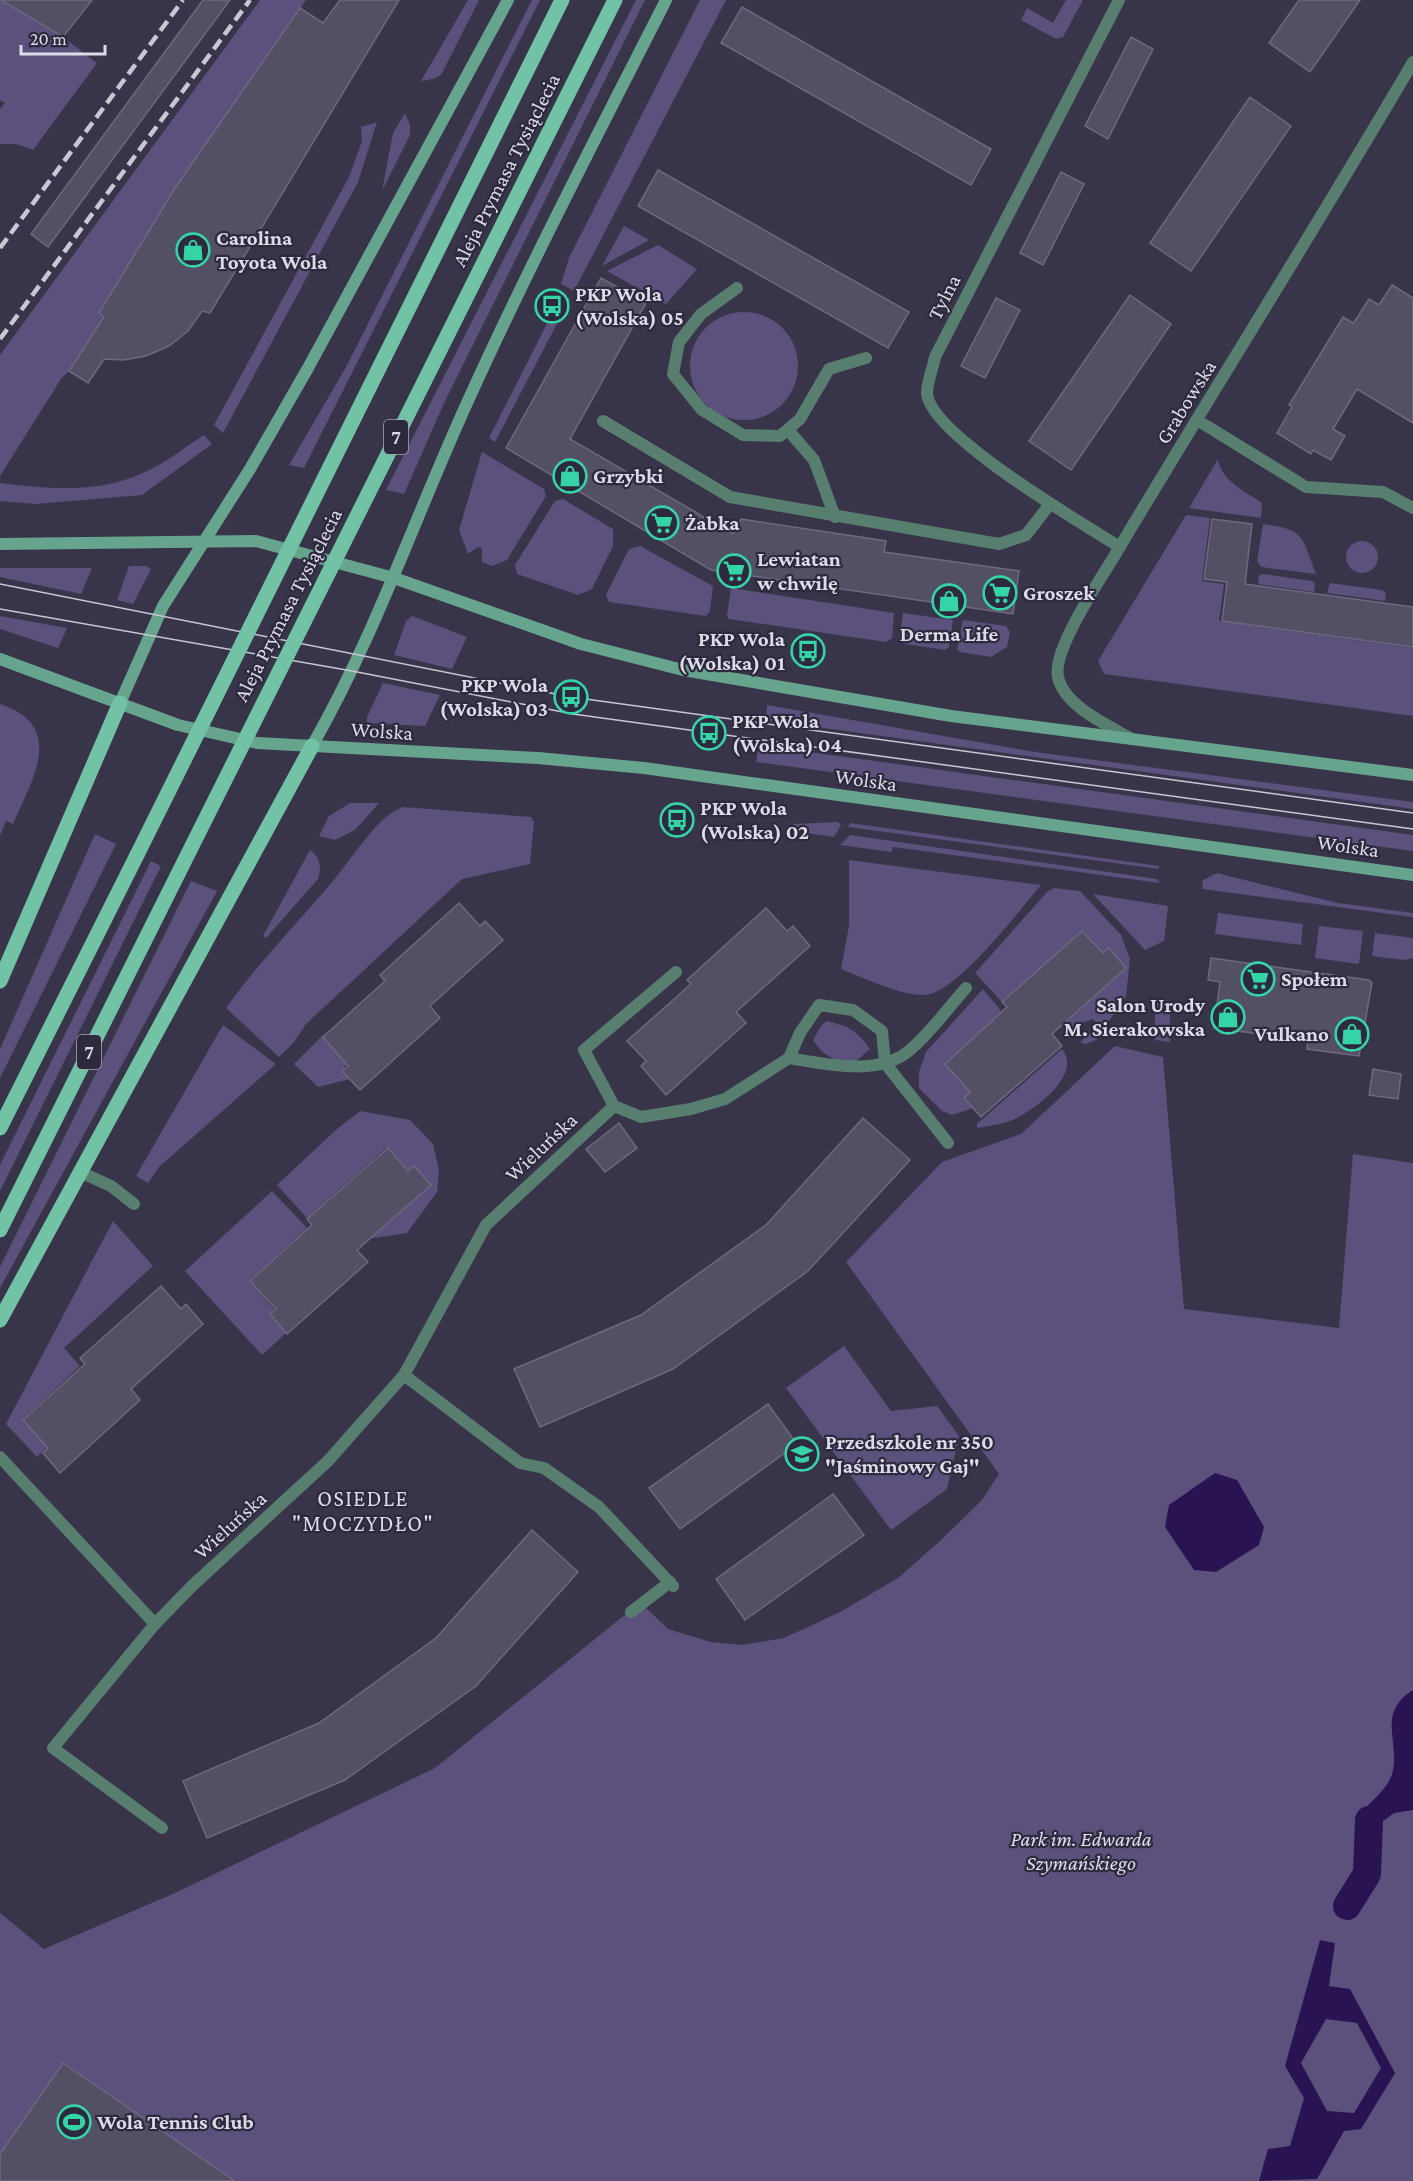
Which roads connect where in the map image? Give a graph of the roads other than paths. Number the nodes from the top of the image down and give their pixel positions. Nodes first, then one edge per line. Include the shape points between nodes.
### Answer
1 (508, 0) edge
2 (562, 0) edge
3 (615, 0) edge
4 (666, 0) edge
5 (1119, 0) edge
6 (1413, 62) edge
7 (738, 288) dead end
8 (866, 358) dead end
9 (1197, 420) junction
10 (603, 421) dead end
11 (788, 430) junction
12 (1050, 504) junction
13 (1413, 508) edge
14 (835, 517) junction
15 (205, 540) junction
16 (0, 544) edge
17 (1120, 547) junction
18 (394, 578) junction
19 (0, 660) edge
20 (120, 703) junction
21 (1136, 741) junction
22 (312, 746) junction
23 (1413, 776) edge
24 (1413, 875) edge
25 (676, 972) dead end
26 (0, 981) edge
27 (966, 988) dead end
28 (789, 1058) junction
29 (885, 1063) junction
30 (614, 1106) junction
31 (0, 1128) edge
32 (948, 1143) dead end
33 (80, 1172) junction
34 (134, 1204) dead end
35 (0, 1230) edge
36 (0, 1320) edge
37 (404, 1375) junction
38 (0, 1457) edge
39 (631, 1612) dead end
40 (155, 1624) junction
41 (162, 1828) dead end

1 - 15 main road via 308,368
2 - 31 main road, Aleja Prymasa Tysiąclecia / 7, bridge
3 - 35 main road, Aleja Prymasa Tysiąclecia / 7, bridge
4 - 18 main road via 517,293
5 - 12 street, Tylna via 935,357 927,393 933,409 950,431
6 - 9 street, Grabowska
7 - 11 street via 701,314 679,342 674,374 702,410 743,435 780,436
8 - 11 street via 829,369 800,419
9 - 13 street via 1306,487 1383,492
9 - 17 street, Grabowska
10 - 14 street via 729,497
11 - 14 street via 814,460
12 - 14 street via 1026,535 999,544
12 - 17 street, Tylna
15 - 16 main road
15 - 18 main road via 256,541
15 - 20 main road via 163,606
17 - 21 street, Grabowska via 1059,655 1058,677 1070,698 1088,714
18 - 21 main road via 581,644 683,670 951,716
18 - 22 main road via 344,690
19 - 20 main road
20 - 22 main road, Wolska via 178,725 225,737
20 - 26 main road
21 - 23 main road
22 - 24 main road, Wolska via 644,768
22 - 33 main road
25 - 30 street via 584,1050
27 - 29 street via 909,1052
28 - 29 street via 850,1066
28 - 29 street via 819,1005 853,1010 882,1031
28 - 30 street via 725,1099 691,1109 641,1117
29 - 32 street
30 - 37 street, Wieluńska via 486,1225
33 - 34 street via 111,1186
33 - 36 main road
37 - 39 street via 520,1463 544,1468 599,1507 672,1584
37 - 40 street, Wieluńska via 328,1461
38 - 40 street
40 - 41 street, Wieluńska via 53,1748

